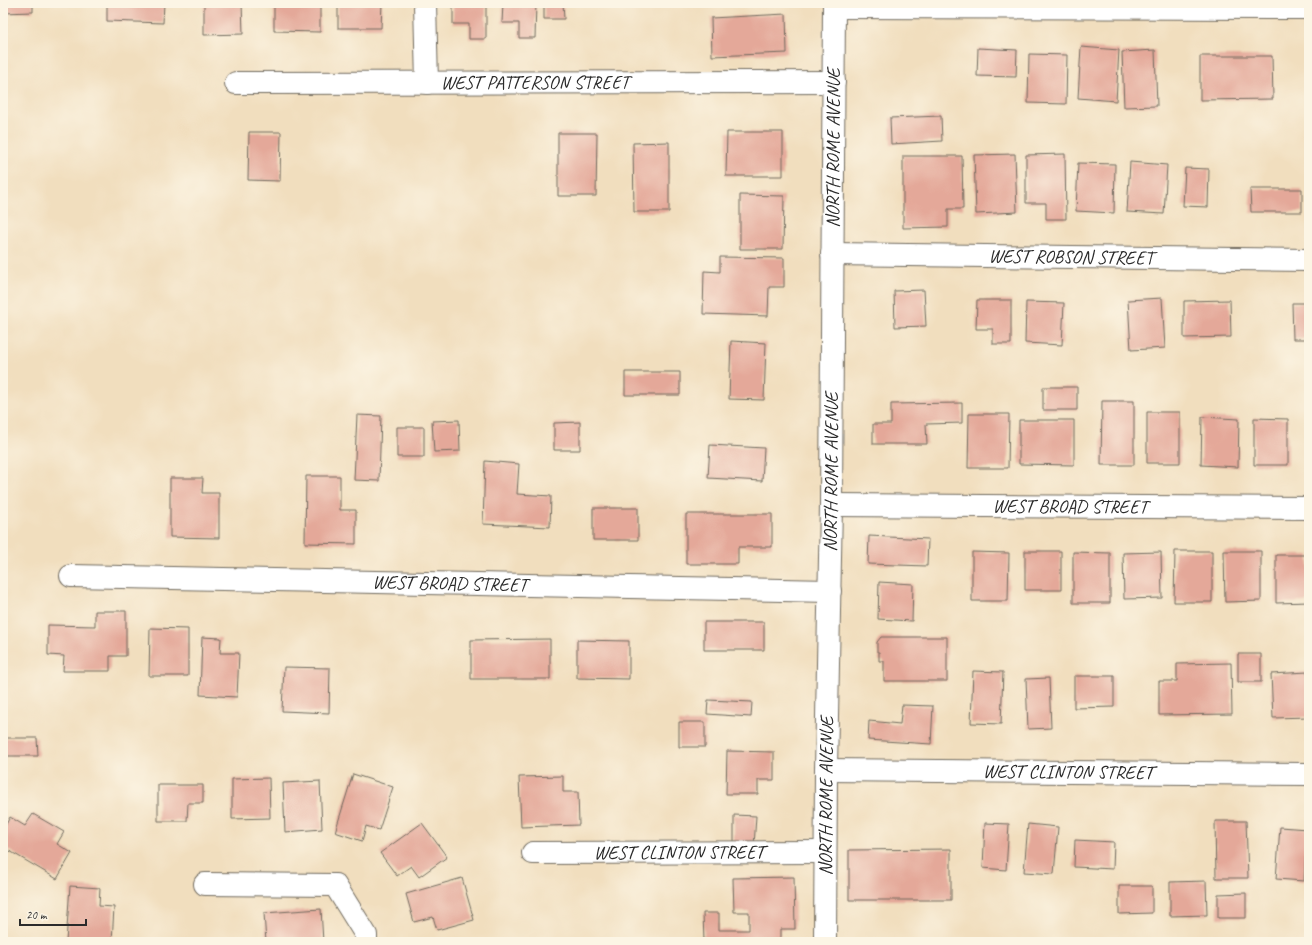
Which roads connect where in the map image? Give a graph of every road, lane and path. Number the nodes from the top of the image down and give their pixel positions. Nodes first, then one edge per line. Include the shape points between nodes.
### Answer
1 (425, 3) edge
2 (834, 5) edge
3 (1309, 8) edge
4 (834, 82) junction
5 (236, 83) dead end
6 (426, 83) junction
7 (832, 254) junction
8 (1309, 260) edge
9 (831, 505) junction
10 (1309, 508) edge
11 (70, 576) dead end
12 (830, 591) junction
13 (826, 770) junction
14 (1309, 774) edge
15 (825, 852) junction
16 (533, 853) dead end
17 (205, 884) dead end
18 (366, 942) edge
19 (825, 942) edge

1 - 6 street
2 - 3 street
2 - 4 street, NORTH ROME AVENUE
4 - 6 street, WEST PATTERSON STREET
4 - 7 street, NORTH ROME AVENUE
5 - 6 street, WEST PATTERSON STREET
7 - 8 street, WEST ROBSON STREET
7 - 9 street, NORTH ROME AVENUE
9 - 10 street, WEST BROAD STREET
9 - 12 street, NORTH ROME AVENUE
11 - 12 street, WEST BROAD STREET
12 - 13 street, NORTH ROME AVENUE
13 - 14 street, WEST CLINTON STREET
13 - 15 street, NORTH ROME AVENUE
15 - 16 street, WEST CLINTON STREET
15 - 19 street, NORTH ROME AVENUE
17 - 18 street via 335,884 366,935

